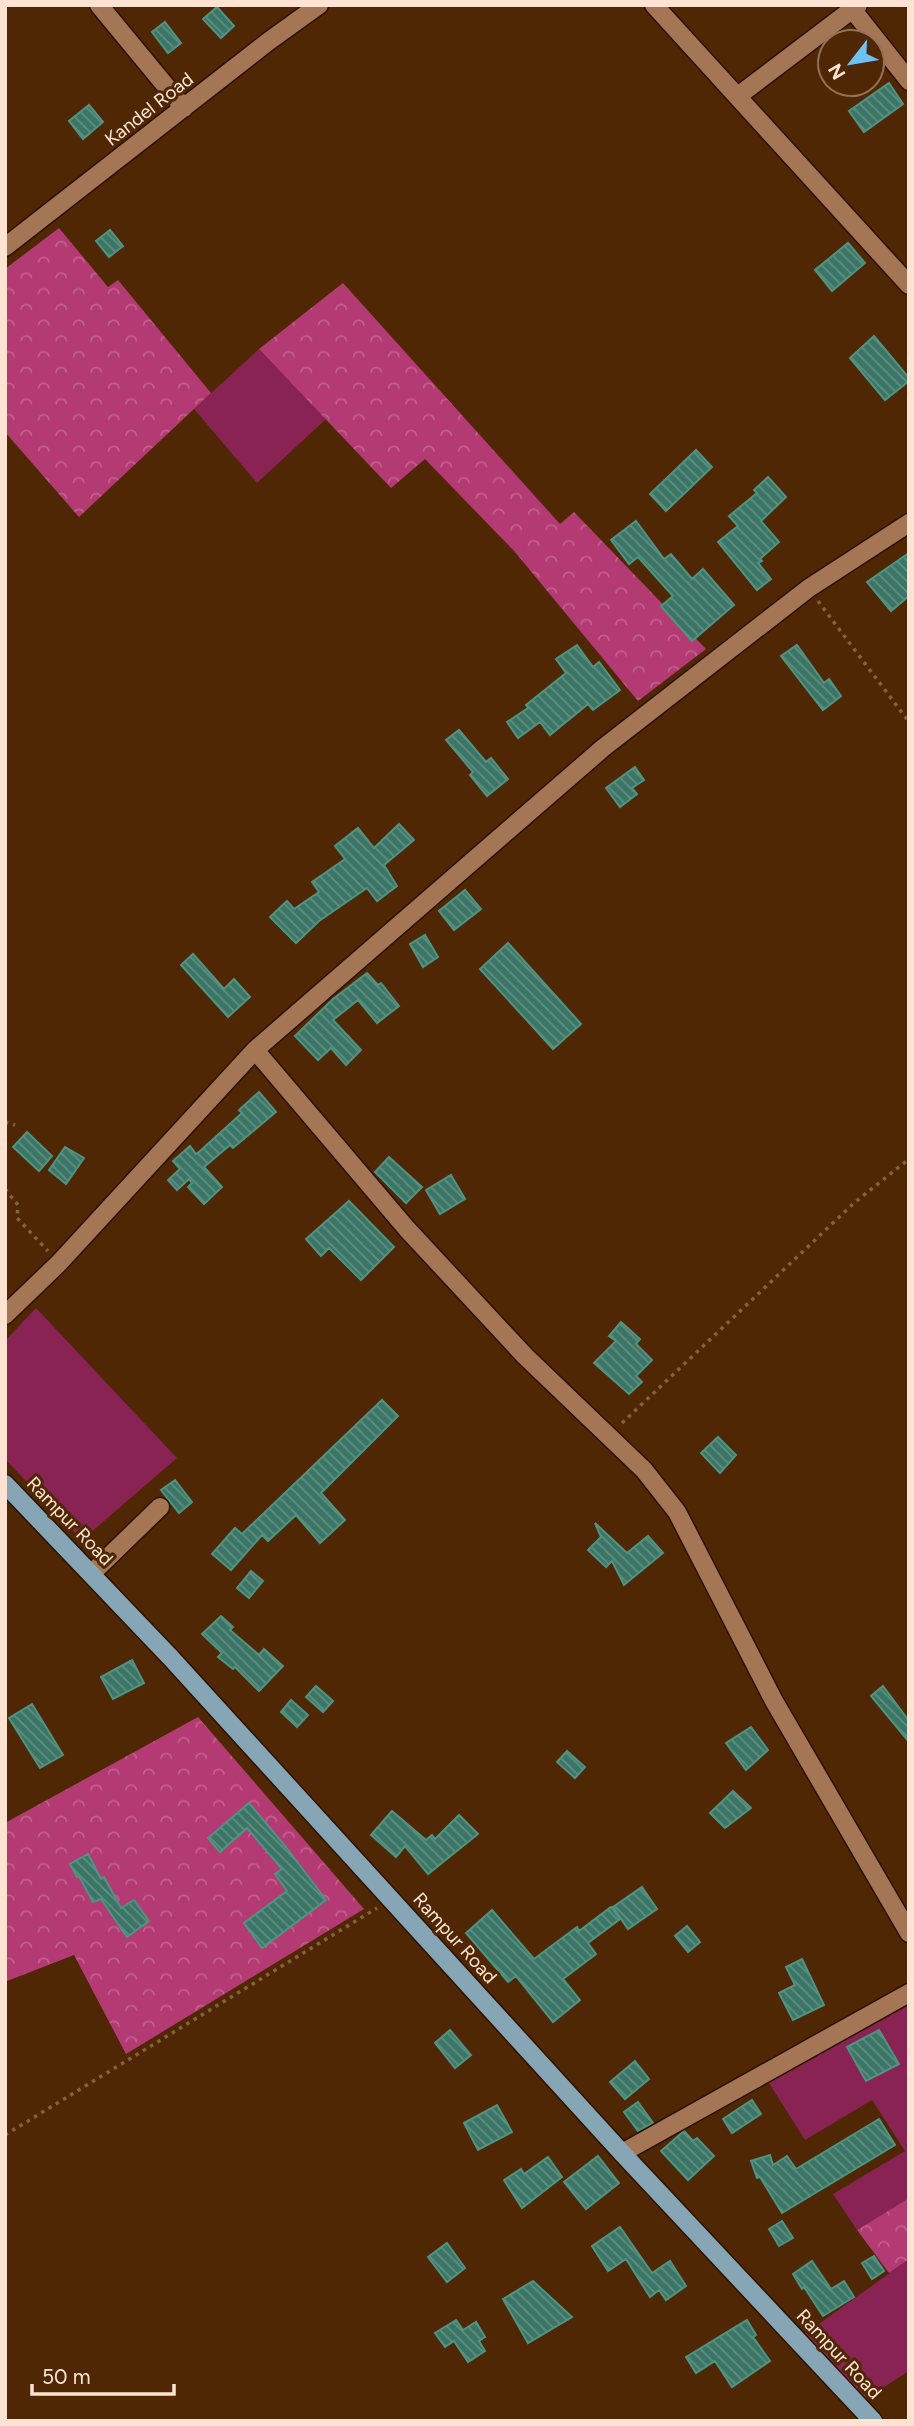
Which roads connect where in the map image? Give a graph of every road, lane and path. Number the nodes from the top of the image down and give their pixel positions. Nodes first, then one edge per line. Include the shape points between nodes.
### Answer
1 (99, 5) edge
2 (319, 5) edge
3 (654, 5) edge
4 (855, 7) edge
5 (909, 81) edge
6 (738, 96) junction
7 (184, 108) junction
8 (5, 247) edge
9 (909, 285) edge
10 (909, 523) edge
11 (809, 588) junction
12 (909, 722) edge
13 (255, 1050) junction
14 (6, 1124) edge
15 (15, 1125) dead end
16 (909, 1159) edge
17 (5, 1189) edge
18 (59, 1262) junction
19 (5, 1315) edge
20 (609, 1436) junction
21 (5, 1484) edge
22 (160, 1507) dead end
23 (92, 1573) junction
24 (391, 1899) junction
25 (909, 1933) edge
26 (909, 1993) edge
27 (5, 2134) edge
28 (622, 2153) junction
29 (873, 2421) edge

1 - 7 street
2 - 7 street, Kandel Road
3 - 6 street
4 - 5 street
4 - 6 street
6 - 9 street
7 - 8 street, Kandel Road
10 - 11 street
11 - 12 path
11 - 13 street via 603,748
13 - 18 street
13 - 20 street via 407,1229 525,1356
14 - 15 path
16 - 20 path via 854,1203
17 - 18 path via 18,1205 17,1218
18 - 19 street
20 - 25 street via 644,1469 677,1512 774,1701
21 - 23 main road, Rampur Road
22 - 23 street
23 - 24 main road, Rampur Road
24 - 27 path
24 - 28 main road, Rampur Road
26 - 28 street
28 - 29 main road, Rampur Road

